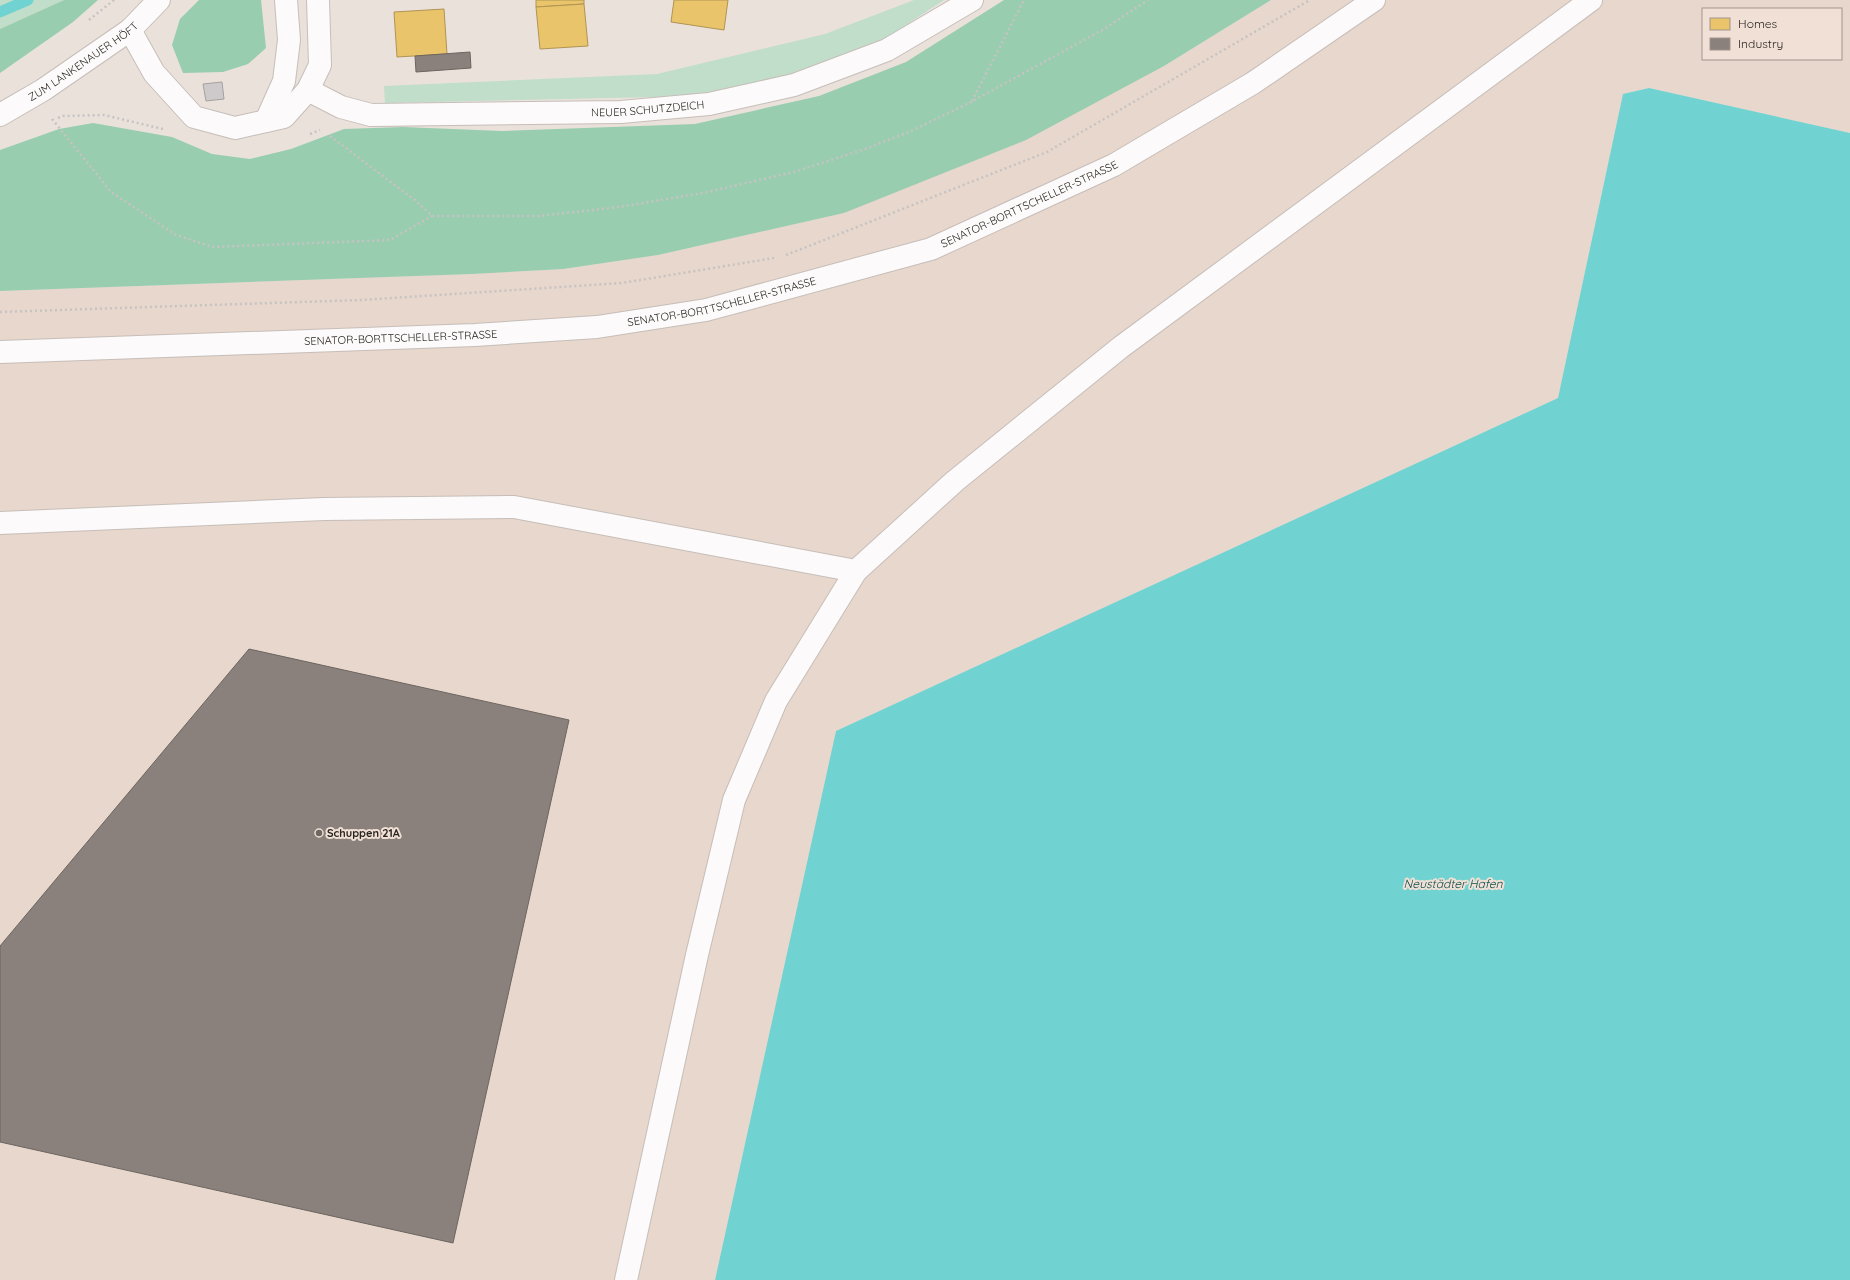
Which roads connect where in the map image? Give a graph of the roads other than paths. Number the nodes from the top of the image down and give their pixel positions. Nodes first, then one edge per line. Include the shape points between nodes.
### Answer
1 (159, 0) edge
2 (286, 0) edge
3 (318, 0) edge
4 (972, 0) edge
5 (1374, 0) edge
6 (1591, 0) edge
7 (130, 30) junction
8 (308, 90) junction
9 (0, 115) edge
10 (266, 121) junction
11 (0, 352) edge
12 (0, 523) edge
13 (856, 571) junction
14 (626, 1280) edge

1 - 7 street, ZUM LANKENAUER HÖFT
2 - 10 street via 290,40 284,81
3 - 8 street via 320,65
4 - 8 street, NEUER SCHUTZDEICH via 887,50 794,85 709,104 621,112 371,115 341,108
5 - 11 street, SENATOR-BORTTSCHELLER-STRASSE via 1253,83 1114,165 931,249 706,310 597,327 475,335
6 - 13 street via 1121,347 955,482
7 - 9 street, ZUM LANKENAUER HÖFT via 43,90
7 - 10 street via 154,73 194,117 235,128
8 - 10 street via 284,117
12 - 13 street via 324,508 514,507
13 - 14 street via 776,700 734,800 697,955

